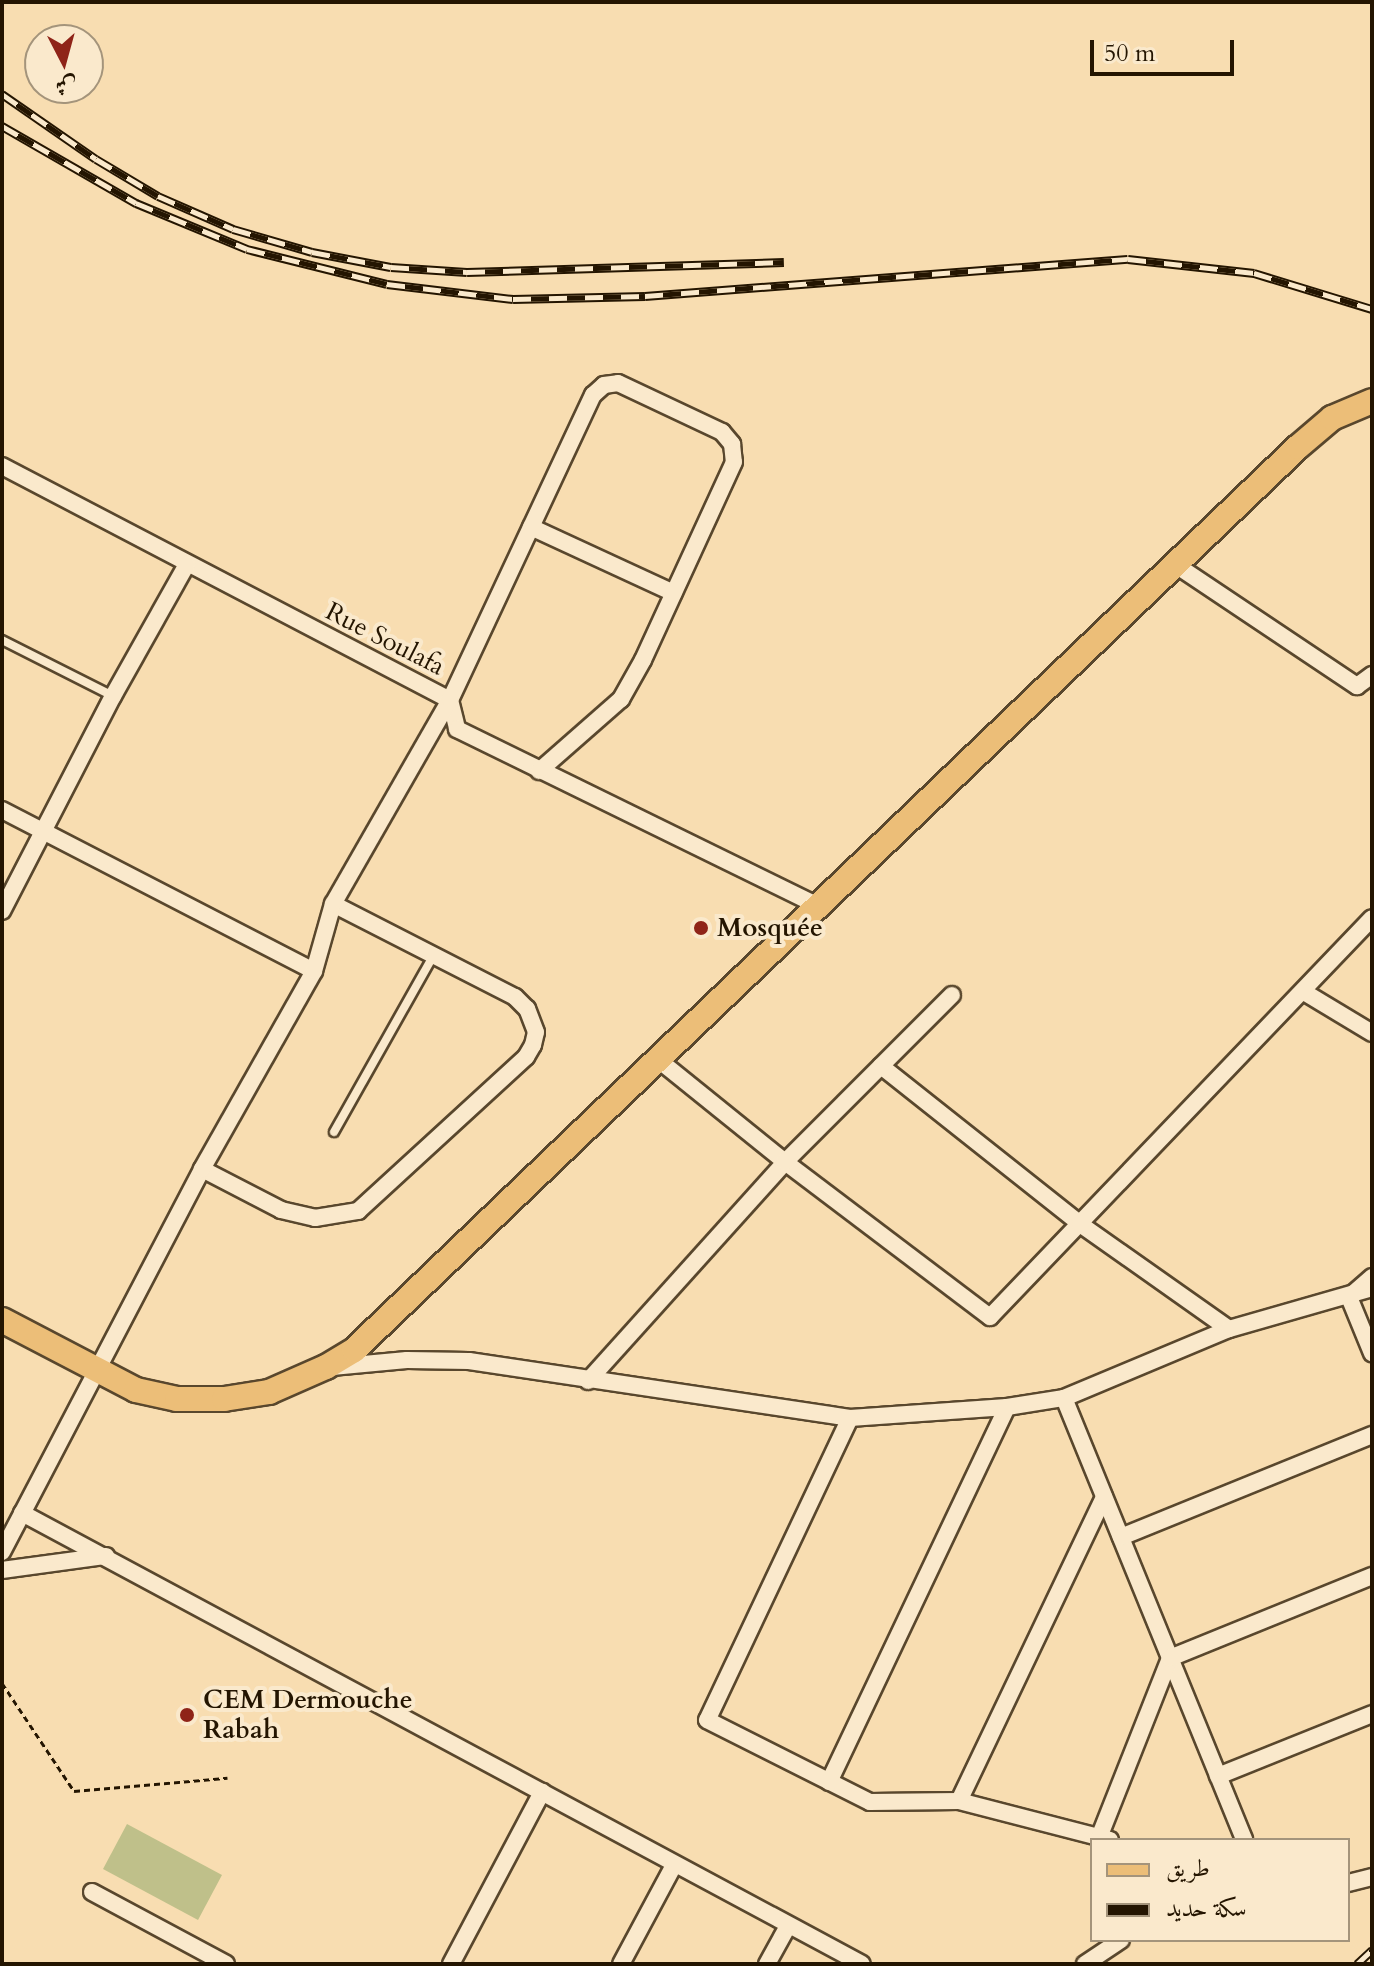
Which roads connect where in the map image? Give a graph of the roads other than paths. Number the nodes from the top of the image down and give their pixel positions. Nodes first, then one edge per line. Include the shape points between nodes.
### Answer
1 (1372, 401) edge
2 (2, 466) edge
3 (531, 527) junction
4 (187, 564) junction
5 (1176, 565) junction
6 (674, 593) junction
7 (2, 640) edge
8 (1372, 675) edge
9 (113, 696) junction
10 (450, 700) junction
11 (539, 771) junction
12 (2, 810) edge
13 (44, 831) junction
14 (333, 904) junction
15 (817, 905) junction
16 (2, 911) edge
17 (1372, 918) edge
18 (433, 955) junction
19 (314, 971) junction
20 (1304, 992) junction
21 (952, 995) dead end
22 (1372, 1033) edge
23 (660, 1061) junction
24 (881, 1066) junction
25 (334, 1132) dead end
26 (785, 1162) junction
27 (202, 1169) junction
28 (1080, 1224) junction
29 (1372, 1277) edge
30 (1372, 1288) edge
31 (1349, 1297) junction
32 (2, 1320) edge
33 (1229, 1329) junction
34 (1372, 1353) edge
35 (326, 1367) junction
36 (94, 1370) junction
37 (588, 1381) junction
38 (1064, 1398) junction
39 (1007, 1407) junction
40 (850, 1418) junction
41 (1372, 1435) edge
42 (1104, 1497) junction
43 (22, 1513) junction
44 (1121, 1537) junction
45 (2, 1552) edge
46 (106, 1556) junction
47 (2, 1570) edge
48 (1372, 1576) edge
49 (1170, 1658) junction
50 (1372, 1714) edge
51 (1218, 1776) junction
52 (829, 1782) junction
53 (542, 1792) junction
54 (959, 1801) junction
55 (1105, 1837) edge
56 (1243, 1838) edge
57 (674, 1865) junction
58 (1372, 1877) edge
59 (1350, 1882) edge
60 (92, 1892) dead end
61 (788, 1926) junction
62 (1118, 1942) edge
63 (226, 1964) edge
64 (451, 1964) edge
65 (621, 1964) edge
66 (767, 1964) edge
67 (862, 1964) edge
68 (1085, 1964) edge

1 - 5 main road via 1332,418
2 - 4 street, Rue Soulafa
3 - 6 street
3 - 6 street via 593,395 604,385 618,383 722,432 732,444 734,462
3 - 10 street
4 - 9 street
4 - 10 street, Rue Soulafa
5 - 8 street via 1357,686
5 - 15 main road
6 - 11 street via 621,699
7 - 9 lane
9 - 13 street
10 - 11 street, Rue Soulafa via 457,729
10 - 14 street
11 - 15 street, Rue Soulafa
12 - 13 street
13 - 16 street
13 - 19 street
14 - 18 street
14 - 19 street
15 - 23 main road
17 - 20 street
18 - 25 lane
18 - 27 street via 515,997 527,1009 536,1032 526,1057 358,1211 315,1218 281,1210
19 - 27 street
20 - 22 street
20 - 28 street
21 - 24 street
23 - 26 street
23 - 35 main road via 383,1325
24 - 26 street
24 - 28 street
26 - 28 street via 990,1317
26 - 37 street
27 - 36 street
28 - 33 street
29 - 31 street
30 - 31 street
31 - 33 street
31 - 34 street
32 - 36 main road
33 - 38 street
35 - 36 main road via 269,1392 224,1399 150,1393
35 - 37 street via 469,1361
36 - 43 street
37 - 40 street
38 - 39 street
38 - 42 street
39 - 40 street
39 - 52 street
40 - 52 street via 707,1720
41 - 44 street
42 - 44 street
42 - 54 street
43 - 45 street
43 - 46 street
44 - 49 street
46 - 47 street
46 - 53 street
48 - 49 street
49 - 51 street
49 - 55 street
50 - 51 street
51 - 56 street
52 - 54 street via 870,1802
53 - 57 street
53 - 64 street
54 - 55 street
57 - 61 street
57 - 65 street
58 - 59 street
60 - 63 street
61 - 66 street
61 - 67 street
62 - 68 street

